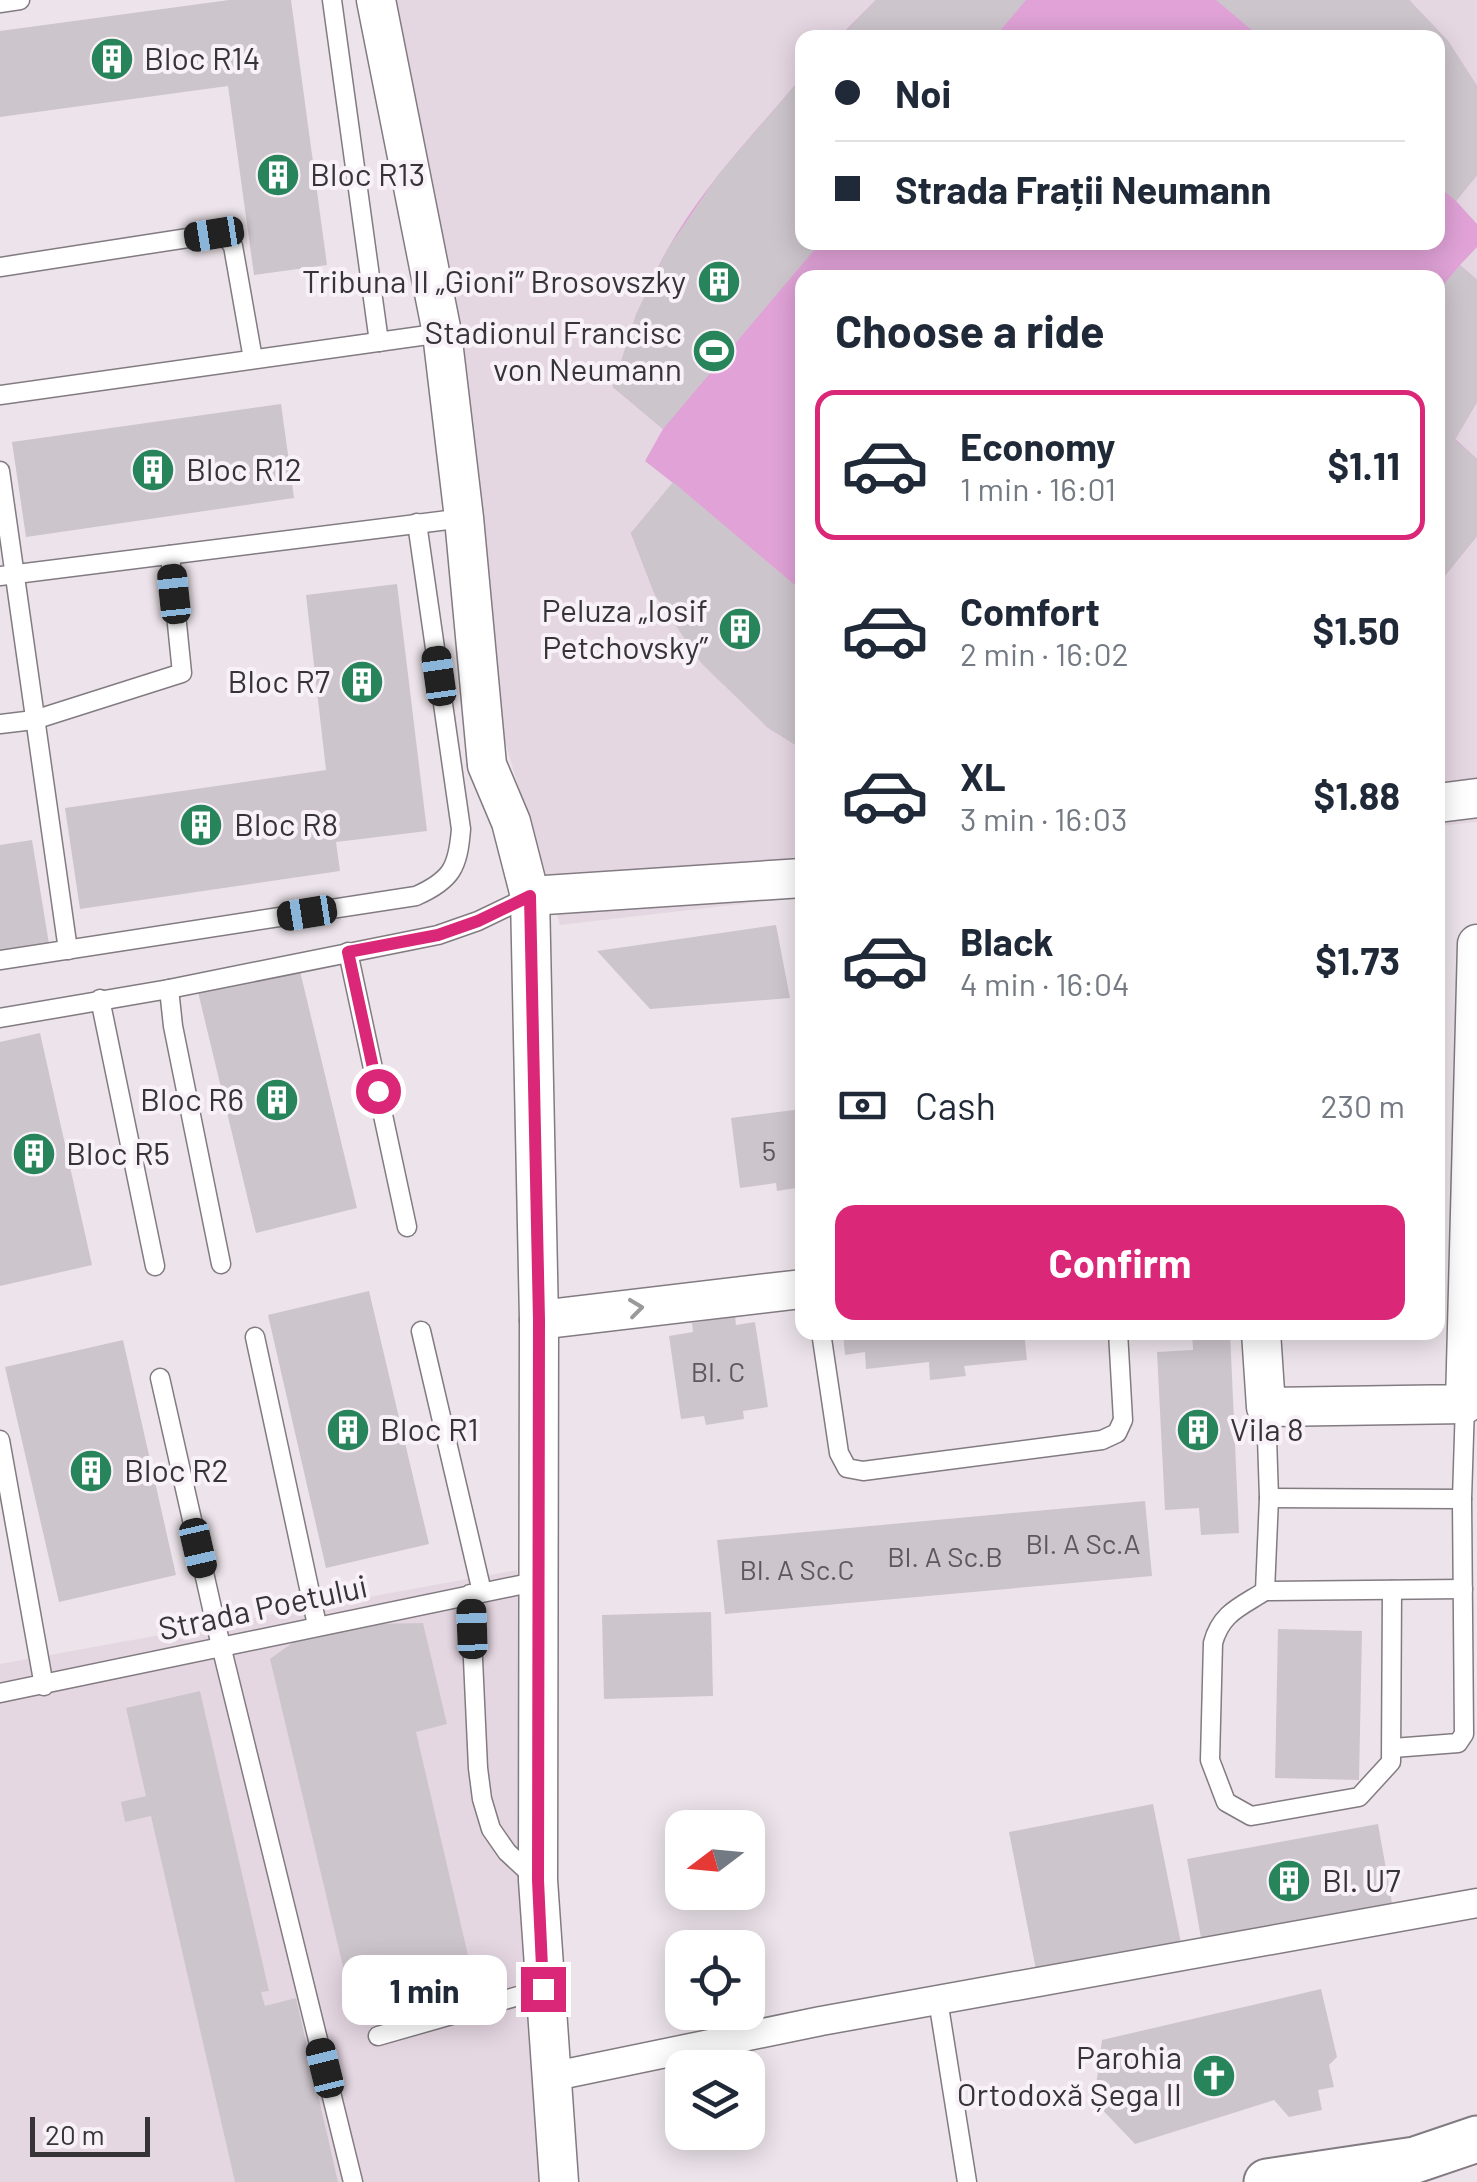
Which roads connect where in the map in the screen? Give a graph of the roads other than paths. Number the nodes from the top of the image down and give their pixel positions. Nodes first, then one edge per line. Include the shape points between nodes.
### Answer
1 (20, 0) edge
2 (332, 0) edge
3 (376, 0) edge
4 (0, 3) edge
5 (0, 267) edge
6 (442, 333) junction
7 (379, 342) junction
8 (253, 359) junction
9 (0, 396) edge
10 (0, 471) edge
11 (464, 518) junction
12 (417, 524) junction
13 (170, 555) junction
14 (7, 575) edge
15 (34, 720) junction
16 (0, 724) edge
17 (1477, 798) edge
18 (1445, 802) edge
19 (795, 878) edge
20 (530, 896) junction
21 (1477, 944) edge
22 (68, 950) junction
23 (348, 952) junction
24 (0, 960) edge
25 (169, 989) junction
26 (100, 999) junction
27 (0, 1018) edge
28 (407, 1227) dead end
29 (221, 1264) dead end
30 (156, 1266) dead end
31 (795, 1290) edge
32 (539, 1320) junction
33 (422, 1331) dead end
34 (255, 1337) dead end
35 (822, 1340) edge
36 (1118, 1340) edge
37 (1261, 1340) edge
38 (160, 1378) dead end
39 (1465, 1404) junction
40 (1266, 1406) junction
41 (0, 1440) edge
42 (1269, 1498) junction
43 (1462, 1499) junction
44 (539, 1580) junction
45 (1463, 1589) junction
46 (1392, 1590) junction
47 (1265, 1591) junction
48 (476, 1593) junction
49 (317, 1626) junction
50 (221, 1648) junction
51 (44, 1686) junction
52 (0, 1693) edge
53 (1393, 1748) junction
54 (538, 1880) junction
55 (1477, 1903) edge
56 (543, 1989) junction
57 (938, 2000) junction
58 (378, 2036) dead end
59 (550, 2077) junction
60 (1477, 2139) edge
61 (1477, 2162) edge
62 (1394, 2169) edge
63 (353, 2182) edge
64 (559, 2182) edge
65 (967, 2182) edge
66 (1267, 2182) edge

1 - 4 lane
2 - 7 lane
3 - 6 street
5 - 8 lane via 225,236 233,246
6 - 7 lane
6 - 11 street
7 - 8 lane
8 - 9 lane
10 - 14 lane
11 - 12 lane
11 - 20 street via 487,764
12 - 13 lane
12 - 22 lane via 461,829 449,876 416,896
13 - 14 lane
13 - 15 lane via 182,673
14 - 15 lane
15 - 16 lane
15 - 22 lane
17 - 18 street
19 - 20 street
20 - 23 lane via 438,935
20 - 32 street
21 - 39 street
22 - 24 lane
23 - 25 lane
23 - 28 lane
25 - 26 lane
25 - 29 lane
26 - 27 lane
26 - 30 lane
32 -> 31 street
32 - 44 street
33 - 48 lane
34 - 49 lane
35 - 36 lane via 838,1453 847,1468 862,1472 1117,1434 1123,1420
37 - 40 street
38 - 50 lane
39 - 40 street
39 - 43 lane
40 - 42 lane
41 - 51 lane
42 - 43 lane
42 - 47 lane
43 - 45 lane
44 - 48 lane, Strada Poetului
44 - 54 street
45 - 46 lane
45 - 53 lane via 1463,1738 1448,1746
46 - 47 lane
46 - 53 lane
47 - 53 lane via 1227,1615 1213,1644 1210,1760 1226,1802 1251,1816 1359,1797 1391,1762
48 - 49 lane, Strada Poetului
48 - 54 lane via 482,1799 491,1829
49 - 50 lane, Strada Poetului
50 - 51 lane, Strada Poetului
50 - 63 lane
51 - 52 lane, Strada Poetului
54 - 56 street
55 - 57 street
56 - 58 lane
56 - 59 street
57 - 59 street
57 - 65 lane
59 - 64 street
60 - 62 street
61 - 62 street
62 - 66 street

